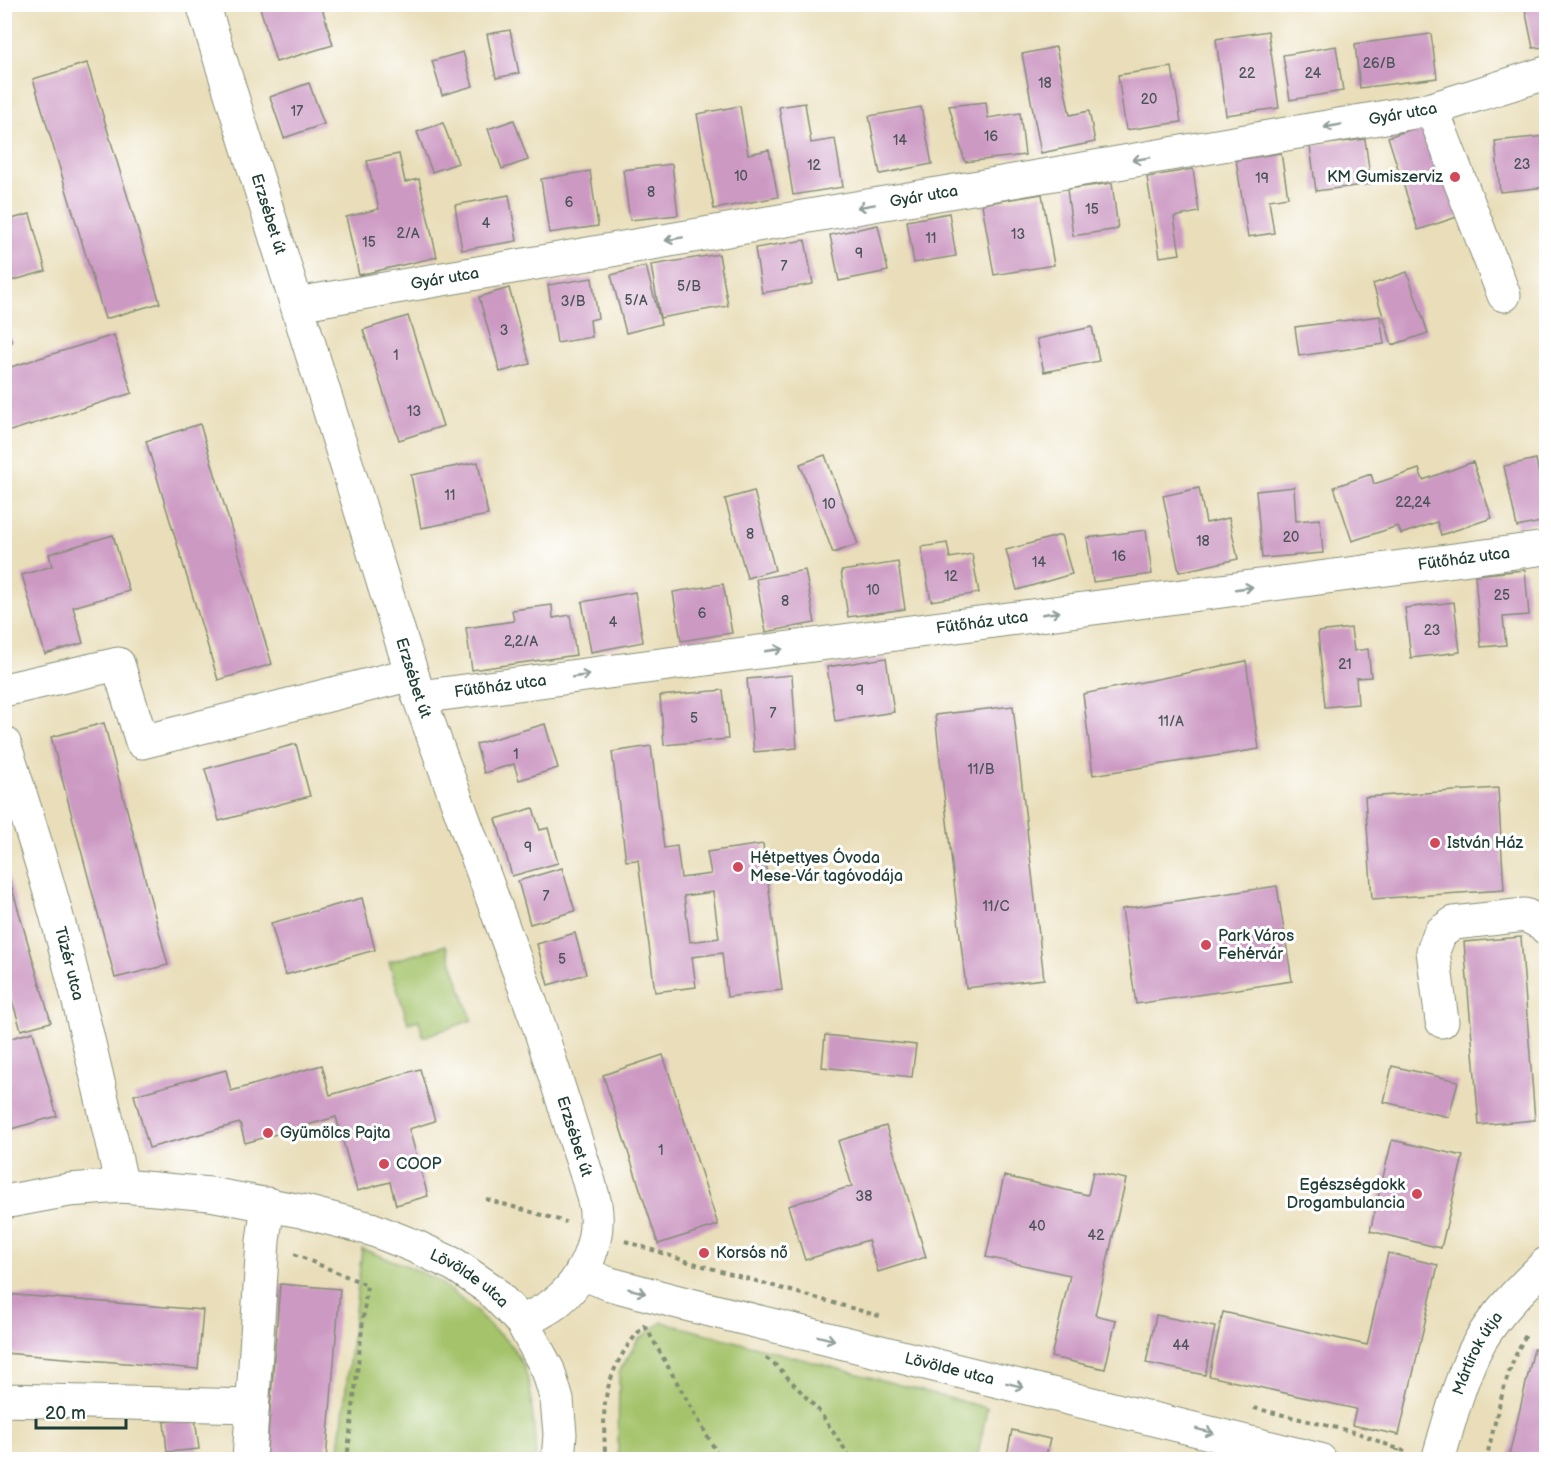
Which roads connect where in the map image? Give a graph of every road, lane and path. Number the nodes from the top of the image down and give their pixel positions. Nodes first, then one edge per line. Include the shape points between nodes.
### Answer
1 (203, 4) edge
2 (1546, 73) edge
3 (1432, 108) junction
4 (1504, 295) dead end
5 (297, 303) junction
6 (1546, 548) edge
7 (415, 686) junction
8 (4, 690) edge
9 (4, 743) edge
10 (1546, 928) edge
11 (1442, 1021) dead end
12 (122, 1186) junction
13 (486, 1199) dead end
14 (4, 1202) edge
15 (268, 1204) junction
16 (595, 1231) junction
17 (263, 1241) junction
18 (1546, 1264) edge
19 (581, 1272) junction
20 (890, 1319) dead end
21 (522, 1322) junction
22 (654, 1323) dead end
23 (644, 1325) junction
24 (1529, 1330) dead end
25 (759, 1353) dead end
26 (4, 1400) edge
27 (252, 1406) junction
28 (1244, 1406) dead end
29 (249, 1460) edge
30 (347, 1460) edge
31 (558, 1460) edge
32 (605, 1460) edge
33 (721, 1460) edge
34 (852, 1460) edge
35 (1320, 1460) edge
36 (1396, 1460) edge
37 (1438, 1460) edge
38 (1486, 1460) edge

1 - 5 street, Erzsébet út
2 - 3 street, Gyár utca
3 - 4 street
3 -> 5 street, Gyár utca
5 - 7 street, Erzsébet út
7 -> 6 street, Fűtőház utca
7 - 8 street, Fűtőház utca via 142,742 118,664
7 - 16 street, Erzsébet út via 539,1026 589,1182 595,1206
9 - 12 street, Tüzér utca via 71,971
10 - 11 street via 1525,915 1454,923 1440,933 1433,951
12 - 14 street, Lövölde utca via 69,1190
12 - 15 street, Lövölde utca
13 - 16 path
15 - 17 street
15 - 21 street, Lövölde utca via 371,1229 455,1265 490,1289
16 - 19 street, Erzsébet út
16 - 20 path
17 - 27 street
17 - 30 path via 367,1285
18 - 37 street, Mártírok útja via 1507,1302 1480,1342 1464,1378
19 - 21 street, Erzsébet út via 554,1304
19 -> 35 street, Lövölde utca via 678,1302
21 - 31 street, Lövölde utca via 548,1370 557,1400
22 - 23 path
23 - 32 path via 614,1370 605,1403
23 - 33 path
24 - 38 path via 1518,1348 1504,1389
25 - 34 path via 778,1367 819,1411
26 - 27 street
27 - 29 street
28 - 36 path via 1358,1433 1398,1449

